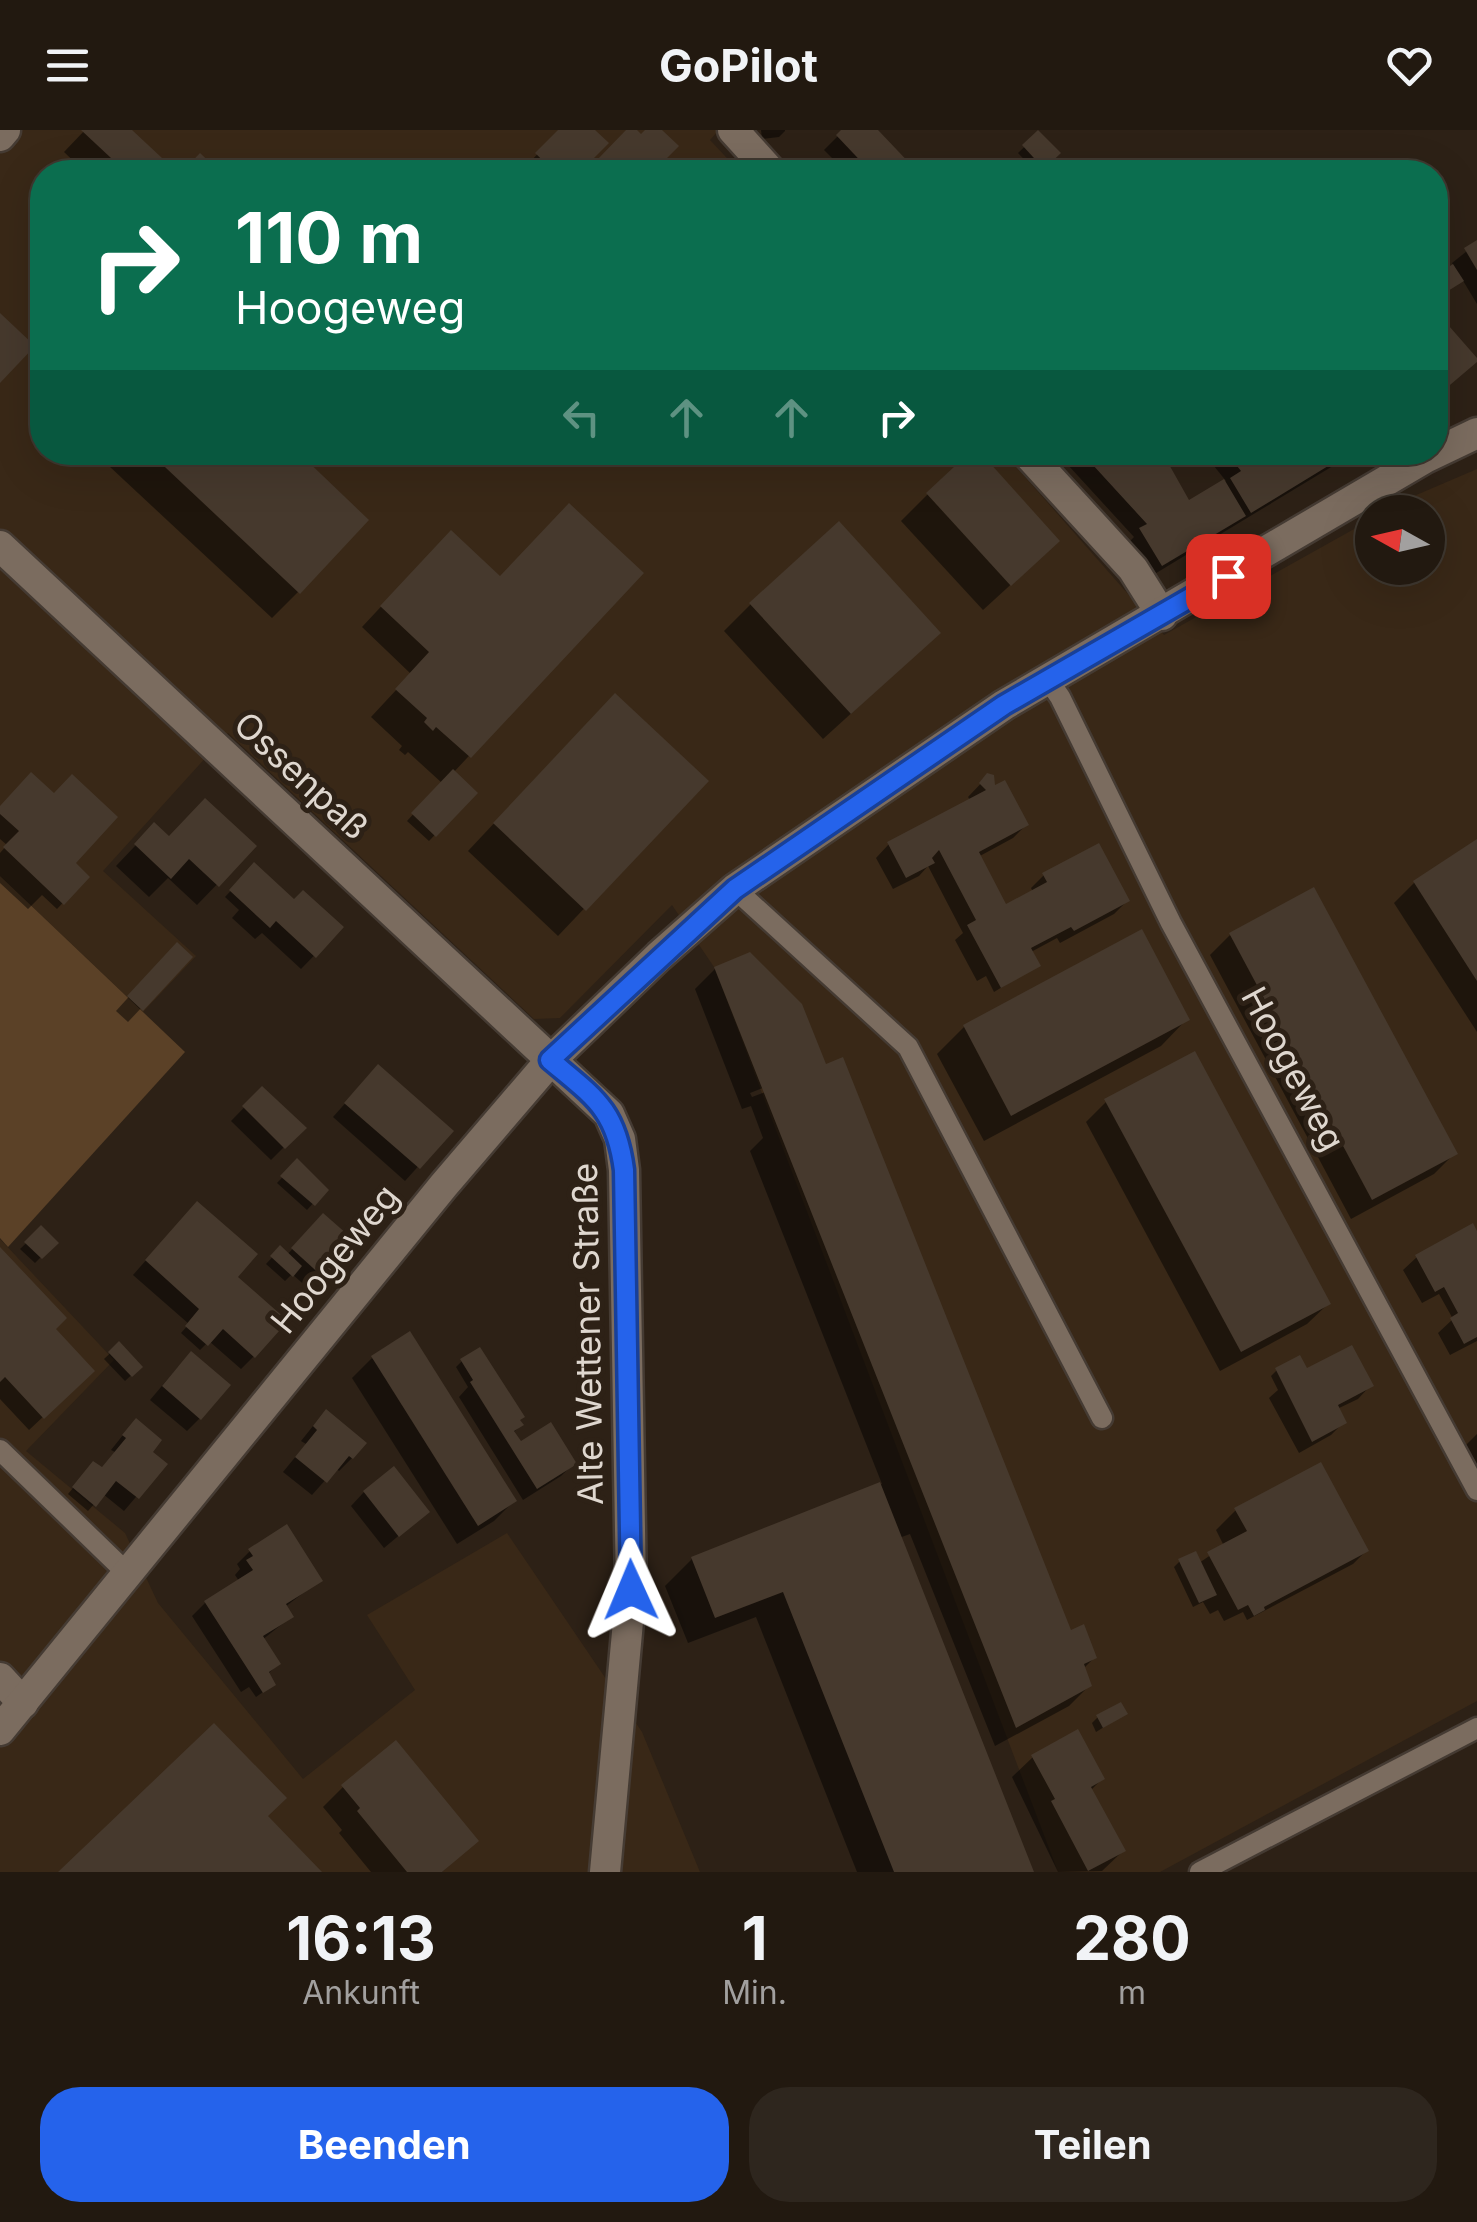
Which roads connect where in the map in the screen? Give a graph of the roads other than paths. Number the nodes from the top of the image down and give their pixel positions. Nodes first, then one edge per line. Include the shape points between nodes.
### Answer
1 (5, 130) edge
2 (732, 130) edge
3 (0, 136) edge
4 (760, 160) edge
5 (1477, 433) edge
6 (1448, 447) edge
7 (1038, 465) edge
8 (1413, 465) edge
9 (0, 546) edge
10 (1162, 615) junction
11 (1048, 680) junction
12 (735, 889) junction
13 (550, 1060) junction
14 (1102, 1418) dead end
15 (0, 1450) edge
16 (1477, 1490) edge
17 (128, 1574) junction
18 (0, 1678) edge
19 (23, 1703) junction
20 (1477, 1728) edge
21 (0, 1730) edge
22 (605, 1872) edge
23 (1200, 1872) edge

1 - 3 street
2 - 4 street
5 - 6 street, Hoogeweg
7 - 10 street via 1132,569
8 - 10 street, Hoogeweg
9 - 13 street, Ossenpaß
10 - 11 street, Hoogeweg
11 - 12 street, Hoogeweg
11 - 16 lane, Hoogeweg
12 - 13 street, Hoogeweg
12 - 14 lane via 908,1047
13 - 17 street, Hoogeweg
13 - 22 street, Alte Wettener Straße via 608,1114 624,1170 631,1590
15 - 17 lane
17 - 19 street, Hoogeweg
18 - 19 street
19 - 21 street, Hoogeweg
20 - 23 lane

